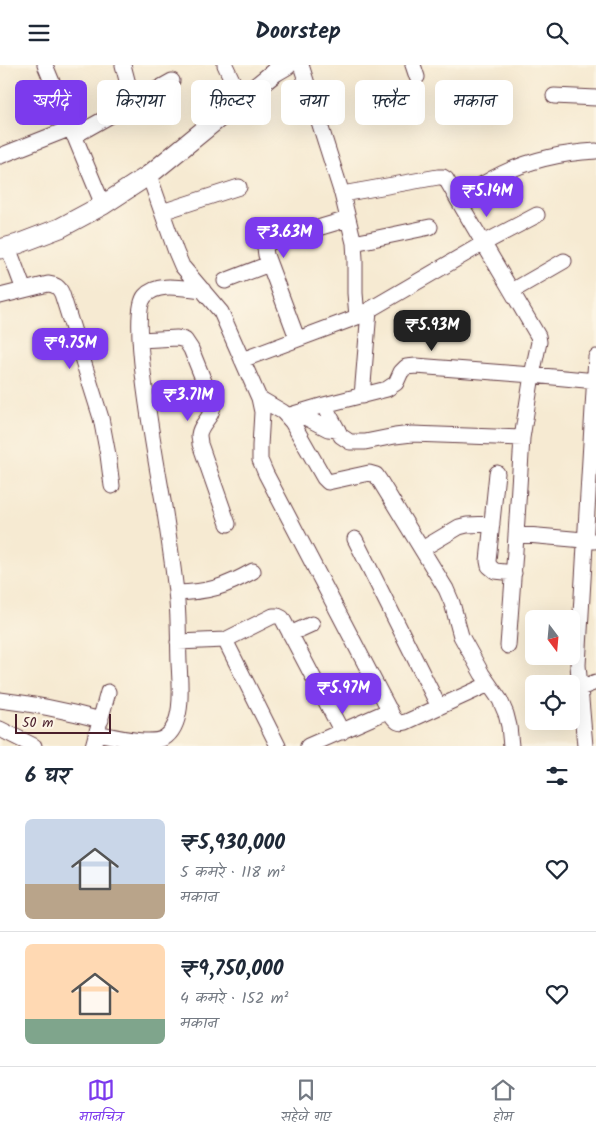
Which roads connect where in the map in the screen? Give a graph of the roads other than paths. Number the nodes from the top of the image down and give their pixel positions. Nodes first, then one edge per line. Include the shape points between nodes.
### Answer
1 (45, 65) edge
2 (122, 65) edge
3 (225, 65) edge
4 (288, 65) edge
5 (301, 65) edge
6 (126, 80) edge
7 (232, 80) edge
8 (264, 80) edge
9 (554, 97) dead end
10 (596, 98) edge
11 (97, 120) edge
12 (210, 125) edge
13 (72, 132) junction
14 (596, 151) edge
15 (0, 156) edge
16 (149, 175) junction
17 (239, 187) dead end
18 (342, 194) junction
19 (458, 200) junction
20 (103, 205) junction
21 (162, 212) junction
22 (538, 215) dead end
23 (348, 219) junction
24 (430, 227) dead end
25 (354, 243) junction
26 (484, 243) junction
27 (4, 248) edge
28 (564, 261) dead end
29 (269, 264) junction
30 (225, 281) dead end
31 (202, 290) junction
32 (24, 291) junction
33 (512, 291) junction
34 (0, 296) edge
35 (363, 314) junction
36 (297, 338) junction
37 (140, 340) junction
38 (596, 357) edge
39 (242, 360) junction
40 (532, 375) junction
41 (595, 381) edge
42 (362, 396) junction
43 (260, 405) junction
44 (324, 405) junction
45 (289, 414) junction
46 (338, 430) junction
47 (522, 438) junction
48 (497, 473) dead end
49 (112, 486) dead end
50 (228, 524) dead end
51 (492, 524) junction
52 (516, 533) junction
53 (355, 539) dead end
54 (591, 541) edge
55 (422, 549) junction
56 (253, 571) dead end
57 (514, 573) junction
58 (176, 593) junction
59 (312, 624) dead end
60 (290, 634) junction
61 (225, 640) junction
62 (178, 641) junction
63 (508, 646) dead end
64 (579, 675) edge
65 (596, 682) edge
66 (489, 684) junction
67 (580, 688) joint
68 (108, 692) dead end
69 (0, 700) edge
70 (439, 707) junction
71 (390, 710) junction
72 (589, 711) edge
73 (0, 729) edge
74 (342, 732) junction
75 (97, 733) edge
76 (34, 746) edge
77 (278, 746) edge
78 (308, 746) edge
79 (511, 746) edge
80 (585, 746) edge

1 - 13 street
2 - 6 street
3 - 7 street
4 - 8 street
5 - 18 street
9 - 10 street
11 - 13 street
12 - 16 street
13 - 15 street
13 - 20 street
14 - 19 street via 546,158 515,168
16 - 20 street
16 - 21 street
17 - 21 street
18 - 19 street via 443,177
18 - 23 street
19 - 26 street
20 - 27 street via 60,227
21 - 31 street via 182,266
22 - 26 street
23 - 25 street
23 - 29 street via 266,244
24 - 25 street
25 - 35 street via 355,293
26 - 33 street
26 - 35 street
27 - 32 street
28 - 33 street
29 - 30 street
29 - 36 street
31 - 37 street via 164,287 143,298
31 - 39 street via 221,312
32 - 34 street
32 - 49 street via 54,285 62,294 101,418
33 - 40 street via 538,336
35 - 36 street
35 - 42 street
36 - 39 street
37 - 50 street via 177,338 185,340 191,349 213,404 213,411 199,435 200,444
37 - 58 street via 142,373
38 - 41 street
39 - 43 street
40 - 41 street
40 - 42 street via 406,367 396,383 387,389
40 - 47 street
41 - 54 street
42 - 44 street
43 - 45 street
43 - 71 street via 260,460
44 - 45 street
44 - 46 street
45 - 46 street
45 - 55 street via 324,478 328,482 369,473 376,475
46 - 47 street via 350,443 412,434
47 - 52 street
48 - 51 street
51 - 55 street via 459,527
51 - 57 street via 489,566 495,571
52 - 54 street
52 - 57 street
53 - 70 street
54 - 64 street
55 - 66 street via 446,589 461,636
56 - 58 street via 216,588
57 - 63 street
58 - 62 street
59 - 60 street
60 - 61 street via 282,618 274,616
60 - 74 street
61 - 62 street
61 - 77 street
62 - 75 street via 180,691 178,715 172,731 153,742
65 - 67 street
66 - 70 street
66 - 79 street via 506,714
67 - 72 street
68 - 75 street
69 - 75 street via 70,711
70 - 71 street via 406,723 397,721
71 - 74 street
72 - 80 street
73 - 76 street
74 - 78 street

